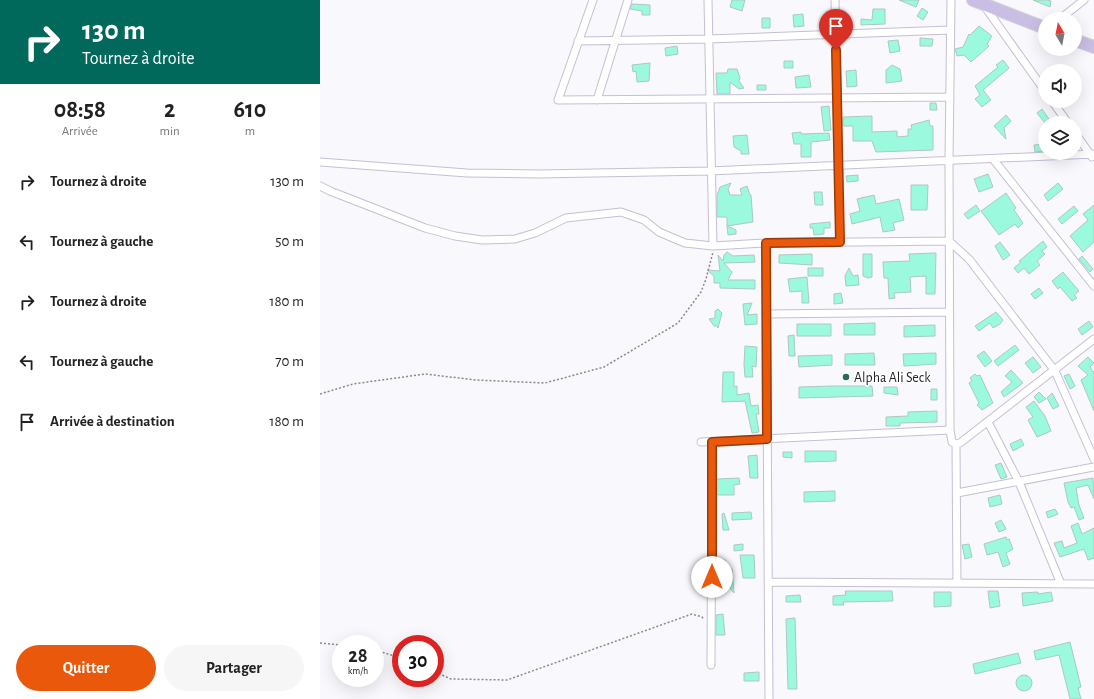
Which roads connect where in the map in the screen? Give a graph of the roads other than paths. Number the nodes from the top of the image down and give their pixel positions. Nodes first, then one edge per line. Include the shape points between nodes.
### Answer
1 (593, 0) edge
2 (628, 0) edge
3 (708, 0) edge
4 (835, 0) edge
5 (951, 0) edge
6 (972, 0) edge
7 (1084, 0) edge
8 (984, 5) junction
9 (1069, 12) edge
10 (1038, 25) edge
11 (950, 30) junction
12 (836, 34) junction
13 (708, 39) junction
14 (616, 40) junction
15 (578, 41) junction
16 (1082, 43) edge
17 (1094, 47) edge
18 (1038, 81) edge
19 (950, 96) junction
20 (837, 97) junction
21 (709, 98) junction
22 (597, 100) junction
23 (1082, 142) edge
24 (1093, 156) edge
25 (993, 159) junction
26 (320, 162) edge
27 (949, 162) junction
28 (838, 165) junction
29 (710, 171) junction
30 (320, 186) edge
31 (949, 241) junction
32 (840, 242) junction
33 (766, 243) junction
34 (713, 246) junction
35 (1094, 286) edge
36 (949, 312) junction
37 (766, 314) junction
38 (1094, 339) edge
39 (1055, 371) junction
40 (988, 422) junction
41 (950, 430) junction
42 (767, 439) junction
43 (701, 442) dead end
44 (712, 442) junction
45 (956, 444) junction
46 (1094, 459) edge
47 (1094, 467) edge
48 (1019, 482) junction
49 (957, 493) junction
50 (768, 582) junction
51 (957, 583) junction
52 (1061, 584) junction
53 (1094, 584) edge
54 (711, 665) dead end
55 (769, 699) edge

1 - 15 street
2 - 14 street
3 - 13 street
4 - 12 street
5 - 11 street
6 - 8 main road
7 - 9 street
8 - 10 main road
8 - 18 street
11 - 12 street
11 - 19 street
12 - 13 street
12 - 20 street
13 - 14 street
13 - 21 street
14 - 15 street
14 - 22 street
15 - 22 street via 558,100
16 - 17 main road
19 - 20 street
19 - 27 street
20 - 21 street
20 - 28 street
21 - 22 street
21 - 29 street
23 - 24 street
24 - 25 street
25 - 27 street
25 - 35 street
26 - 29 street via 505,174
27 - 28 street
27 - 31 street
28 - 29 street
28 - 32 street
29 - 34 street
30 - 34 street via 425,228 455,236 482,240 515,238 534,234 566,218 621,212 634,215 659,232 685,243
31 - 32 street
31 - 36 street
31 - 39 street via 969,259
32 - 33 street
33 - 34 street
33 - 37 street
36 - 37 street
36 - 41 street
37 - 42 street
38 - 39 street
39 - 40 street
39 - 46 street
40 - 45 street
40 - 48 street
41 - 42 street
41 - 45 street via 952,442
42 - 44 street
42 - 50 street
43 - 44 street
44 - 54 street
45 - 49 street
47 - 48 street
48 - 49 street
48 - 52 street
49 - 51 street
50 - 51 street
50 - 55 street
51 - 52 street
52 - 53 street

